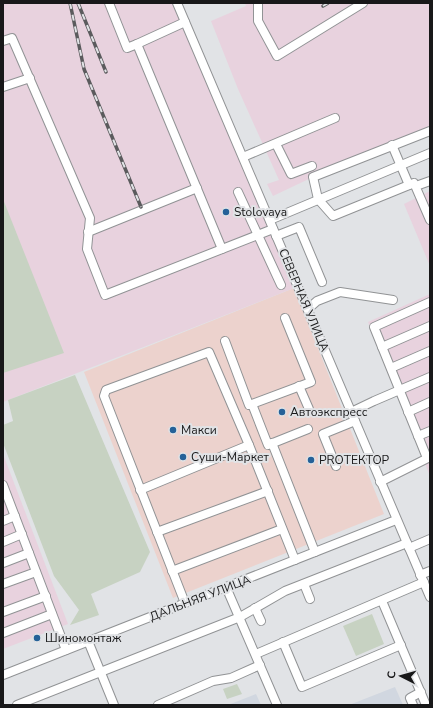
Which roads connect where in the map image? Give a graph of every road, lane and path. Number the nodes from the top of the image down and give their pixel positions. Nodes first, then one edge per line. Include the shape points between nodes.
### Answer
1 (109, 3) edge
2 (177, 3) edge
3 (258, 3) edge
4 (363, 3) edge
5 (185, 22) junction
6 (3, 41) edge
7 (137, 44) junction
8 (30, 78) junction
9 (3, 87) edge
10 (335, 118) dead end
11 (430, 131) edge
12 (276, 144) junction
13 (392, 145) junction
14 (430, 153) edge
15 (243, 157) junction
16 (400, 165) junction
17 (312, 166) dead end
18 (430, 181) edge
19 (412, 186) junction
20 (197, 188) junction
21 (238, 192) dead end
22 (318, 199) junction
23 (270, 220) junction
24 (430, 220) edge
25 (88, 232) junction
26 (275, 232) junction
27 (257, 235) junction
28 (222, 249) junction
29 (322, 282) dead end
30 (282, 285) dead end
31 (392, 300) dead end
32 (430, 302) edge
33 (308, 309) junction
34 (285, 318) dead end
35 (430, 326) edge
36 (225, 341) dead end
37 (382, 347) junction
38 (430, 351) edge
39 (391, 368) junction
40 (430, 377) edge
41 (299, 386) junction
42 (400, 390) junction
43 (430, 402) edge
44 (252, 404) junction
45 (309, 409) dead end
46 (351, 412) junction
47 (408, 412) junction
48 (354, 421) junction
49 (308, 429) dead end
50 (430, 431) edge
51 (418, 436) junction
52 (272, 443) junction
53 (249, 445) junction
54 (429, 458) edge
55 (336, 466) dead end
56 (380, 482) junction
57 (3, 485) edge
58 (140, 490) junction
59 (268, 491) junction
60 (6, 499) edge
61 (15, 516) junction
62 (396, 520) junction
63 (3, 521) edge
64 (282, 528) junction
65 (157, 532) junction
66 (22, 534) junction
67 (430, 539) edge
68 (3, 542) edge
69 (408, 545) junction
70 (315, 552) junction
71 (29, 553) junction
72 (295, 560) junction
73 (3, 563) edge
74 (172, 571) junction
75 (430, 571) edge
76 (36, 572) junction
77 (422, 578) junction
78 (3, 584) edge
79 (304, 584) junction
80 (226, 587) junction
81 (46, 596) junction
82 (430, 597) edge
83 (310, 599) dead end
84 (382, 601) junction
85 (185, 603) junction
86 (255, 608) junction
87 (3, 612) edge
88 (52, 614) junction
89 (240, 617) junction
90 (261, 621) dead end
91 (3, 633) edge
92 (88, 641) junction
93 (283, 642) junction
94 (401, 645) junction
95 (66, 650) junction
96 (256, 654) junction
97 (260, 665) junction
98 (101, 672) junction
99 (3, 675) edge
100 (421, 692) junction
101 (17, 705) edge
102 (114, 705) edge
103 (158, 705) edge
104 (277, 705) edge
105 (413, 705) edge
106 (426, 705) edge

1 - 7 street via 127,48
2 - 5 street, СЕВЕРНАЯ УЛИЦА
3 - 4 street via 258,21 277,56
5 - 7 street
5 - 15 street, СЕВЕРНАЯ УЛИЦА
6 - 8 street via 12,38
7 - 20 street
8 - 9 street
8 - 25 street via 90,218
10 - 12 street
11 - 13 street
12 - 15 street
12 - 17 street via 291,174
13 - 16 street
13 - 22 street via 313,177
14 - 16 street
15 - 23 street, СЕВЕРНАЯ УЛИЦА
16 - 19 street
16 - 22 street
18 - 19 street
19 - 22 street via 333,216
19 - 24 street
20 - 25 street
20 - 28 street
21 - 27 street
22 - 23 street via 310,205
23 - 26 street, СЕВЕРНАЯ УЛИЦА
25 - 28 street via 87,249 105,295
26 - 27 street
26 - 29 street via 300,227
26 - 33 street, СЕВЕРНАЯ УЛИЦА
27 - 28 street
27 - 30 street
31 - 33 street via 340,292 317,301
32 - 37 street via 374,327
33 - 46 street, СЕВЕРНАЯ УЛИЦА
34 - 41 street via 311,382
35 - 37 street
36 - 44 street via 249,405
37 - 39 street
38 - 39 street
39 - 42 street
40 - 42 street
41 - 44 street
41 - 45 street
42 - 46 street
42 - 47 street
43 - 47 street
44 - 52 street via 268,446
46 - 48 street, СЕВЕРНАЯ УЛИЦА
47 - 51 street
48 - 55 street via 323,434
48 - 56 street, СЕВЕРНАЯ УЛИЦА
49 - 52 street
50 - 51 street
51 - 54 street
52 - 70 street
53 - 58 street
53 - 58 street via 209,352 106,390 104,396
53 - 59 street
54 - 56 street
56 - 62 street, СЕВЕРНАЯ УЛИЦА
57 - 60 street
58 - 65 street
59 - 64 street
59 - 65 street
60 - 61 street
61 - 63 street
61 - 66 street
62 - 69 street, СЕВЕРНАЯ УЛИЦА
62 - 70 street, ДАЛЬНЯЯ УЛИЦА
64 - 72 street
64 - 74 street
65 - 74 street
66 - 68 street
66 - 71 street
67 - 69 street
69 - 77 street, СЕВЕРНАЯ УЛИЦА
69 - 79 street
70 - 72 street, ДАЛЬНЯЯ УЛИЦА
71 - 73 street
71 - 76 street
72 - 80 street, ДАЛЬНЯЯ УЛИЦА
74 - 85 street
75 - 77 street
76 - 78 street
76 - 81 street
77 - 82 street, СЕВЕРНАЯ УЛИЦА
77 - 84 street
79 - 83 street
79 - 86 street via 285,591
80 - 85 street, ДАЛЬНЯЯ УЛИЦА
80 - 89 street
81 - 87 street
81 - 88 street
84 - 93 street
84 - 94 street
85 - 92 street, ДАЛЬНЯЯ УЛИЦА
86 - 89 street
86 - 90 street
88 - 91 street
88 - 95 street
89 - 96 street
89 - 98 street
92 - 95 street, ДАЛЬНЯЯ УЛИЦА
92 - 98 street
93 - 94 street via 302,687
93 - 96 street
94 - 100 street
95 - 99 street, ДАЛЬНЯЯ УЛИЦА
96 - 97 street
97 - 103 street via 230,678 213,681
97 - 104 street
98 - 101 street
98 - 102 street
100 - 105 street via 410,698
100 - 106 street

